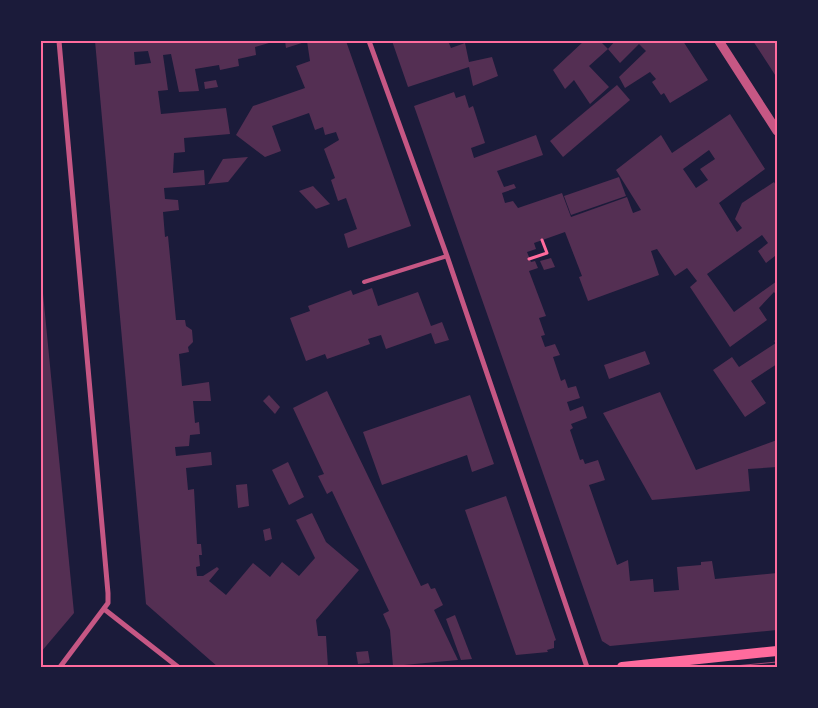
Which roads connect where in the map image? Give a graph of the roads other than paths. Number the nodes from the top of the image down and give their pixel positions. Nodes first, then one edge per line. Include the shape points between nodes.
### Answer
1 (59, 41) edge
2 (370, 41) edge
3 (719, 41) edge
4 (777, 131) edge
5 (447, 256) junction
6 (364, 282) dead end
7 (104, 609) junction
8 (777, 651) edge
9 (60, 667) edge
10 (178, 667) edge
11 (587, 667) edge
12 (622, 667) edge

1 - 7 street via 108,592 108,603
2 - 5 street
3 - 4 street
5 - 6 lane
5 - 11 street
7 - 9 street
7 - 10 street
8 - 12 main road

